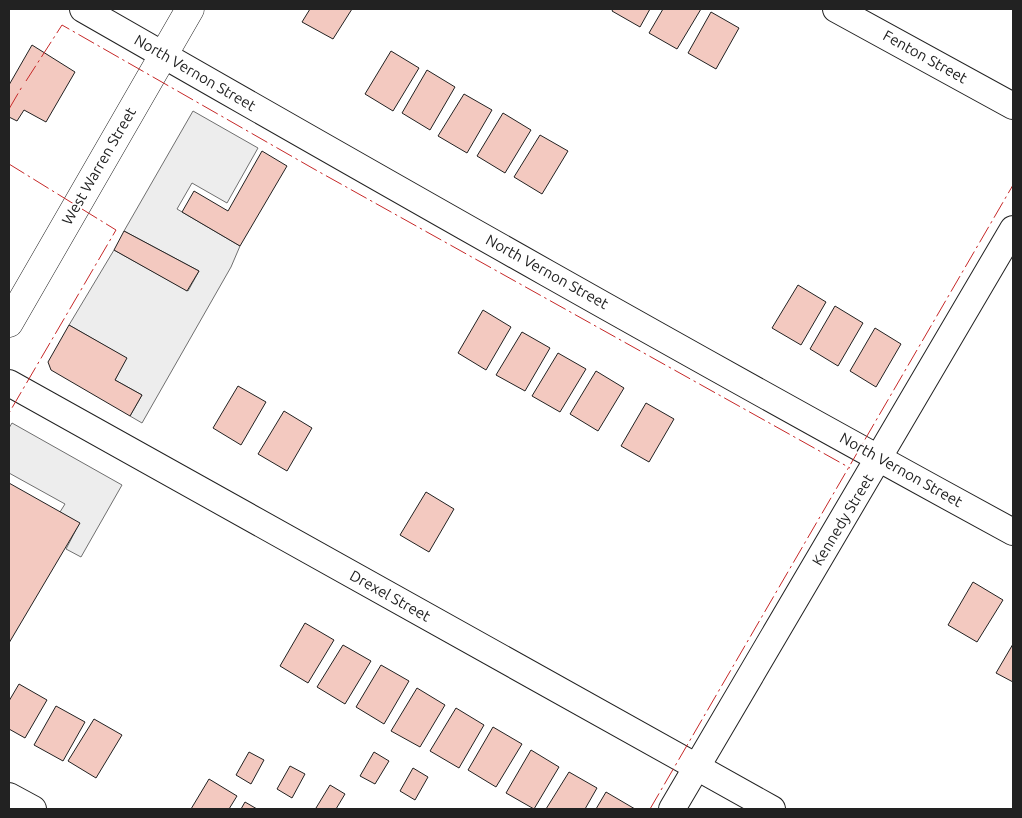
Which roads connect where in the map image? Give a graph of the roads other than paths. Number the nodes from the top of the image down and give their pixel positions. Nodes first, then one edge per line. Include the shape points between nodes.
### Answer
1 (83, 9) edge
2 (190, 9) edge
3 (836, 9) edge
4 (163, 55) junction
5 (1013, 106) edge
6 (1013, 229) edge
7 (9, 323) edge
8 (9, 383) edge
9 (879, 459) junction
10 (1013, 532) edge
11 (696, 767) junction
12 (9, 796) edge
13 (33, 809) edge
14 (672, 809) edge
15 (772, 809) edge

1 - 4 street, North Vernon Street
2 - 4 main road, West Warren Street
3 - 5 street, Fenton Street
4 - 7 main road, West Warren Street
4 - 9 street, North Vernon Street
6 - 9 street, Kennedy Street
8 - 11 street, Drexel Street
9 - 10 street, North Vernon Street
9 - 11 street, Kennedy Street
11 - 14 street, Kennedy Street
11 - 15 street, Drexel Street
12 - 13 street

